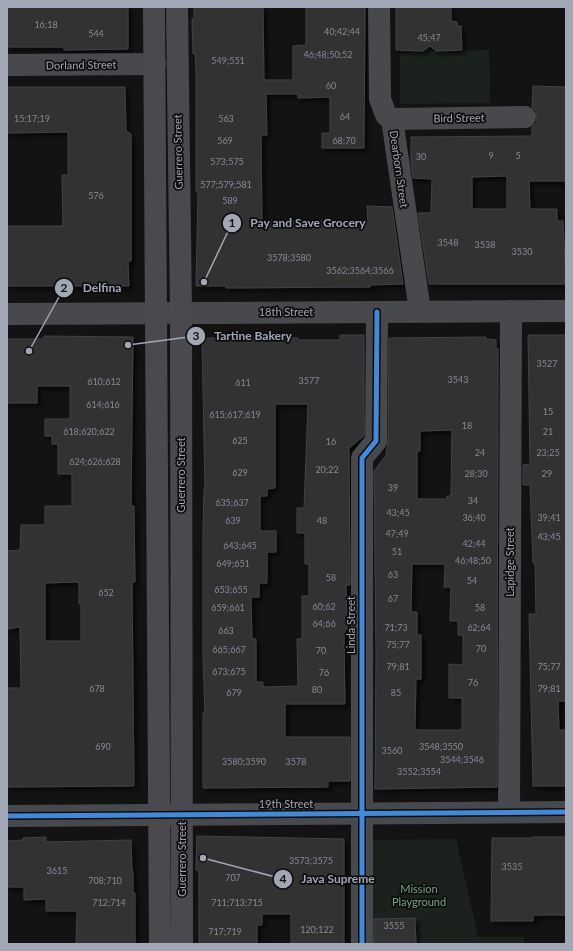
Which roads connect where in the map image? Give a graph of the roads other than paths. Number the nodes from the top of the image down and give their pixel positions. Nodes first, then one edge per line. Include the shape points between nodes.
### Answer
1 (154, 7) edge
2 (177, 7) edge
3 (379, 7) edge
4 (155, 64) junction
5 (7, 65) edge
6 (525, 117) dead end
7 (392, 119) junction
8 (420, 311) junction
9 (510, 311) junction
10 (566, 311) edge
11 (181, 312) junction
12 (377, 312) junction
13 (157, 313) junction
14 (7, 314) edge
15 (509, 812) junction
16 (566, 812) edge
17 (159, 814) junction
18 (181, 814) junction
19 (361, 814) junction
20 (7, 816) edge
21 (160, 944) edge
22 (182, 944) edge
23 (362, 944) edge

1 - 4 main road, Guerrero Street
2 - 11 main road, Guerrero Street
3 - 7 street, Dearborn Street via 380,99 386,115
4 - 5 street, Dorland Street
4 - 13 main road, Guerrero Street
6 - 7 street, Bird Street
7 - 8 street, Dearborn Street
8 - 9 street, 18th Street
8 - 12 street, 18th Street
9 - 10 street, 18th Street
9 - 15 street, Lapidge Street
11 - 12 street, 18th Street
11 - 13 street, 18th Street
11 - 18 main road, Guerrero Street
12 - 19 street, Linda Street via 376,441 362,458
13 - 14 street, 18th Street
13 - 17 main road, Guerrero Street
15 - 16 street, 19th Street
15 - 19 street, 19th Street
17 - 18 street, 19th Street
17 - 20 street, 19th Street
17 - 21 main road, Guerrero Street
18 - 19 street, 19th Street
18 - 22 main road, Guerrero Street
19 - 23 street, Linda Street

